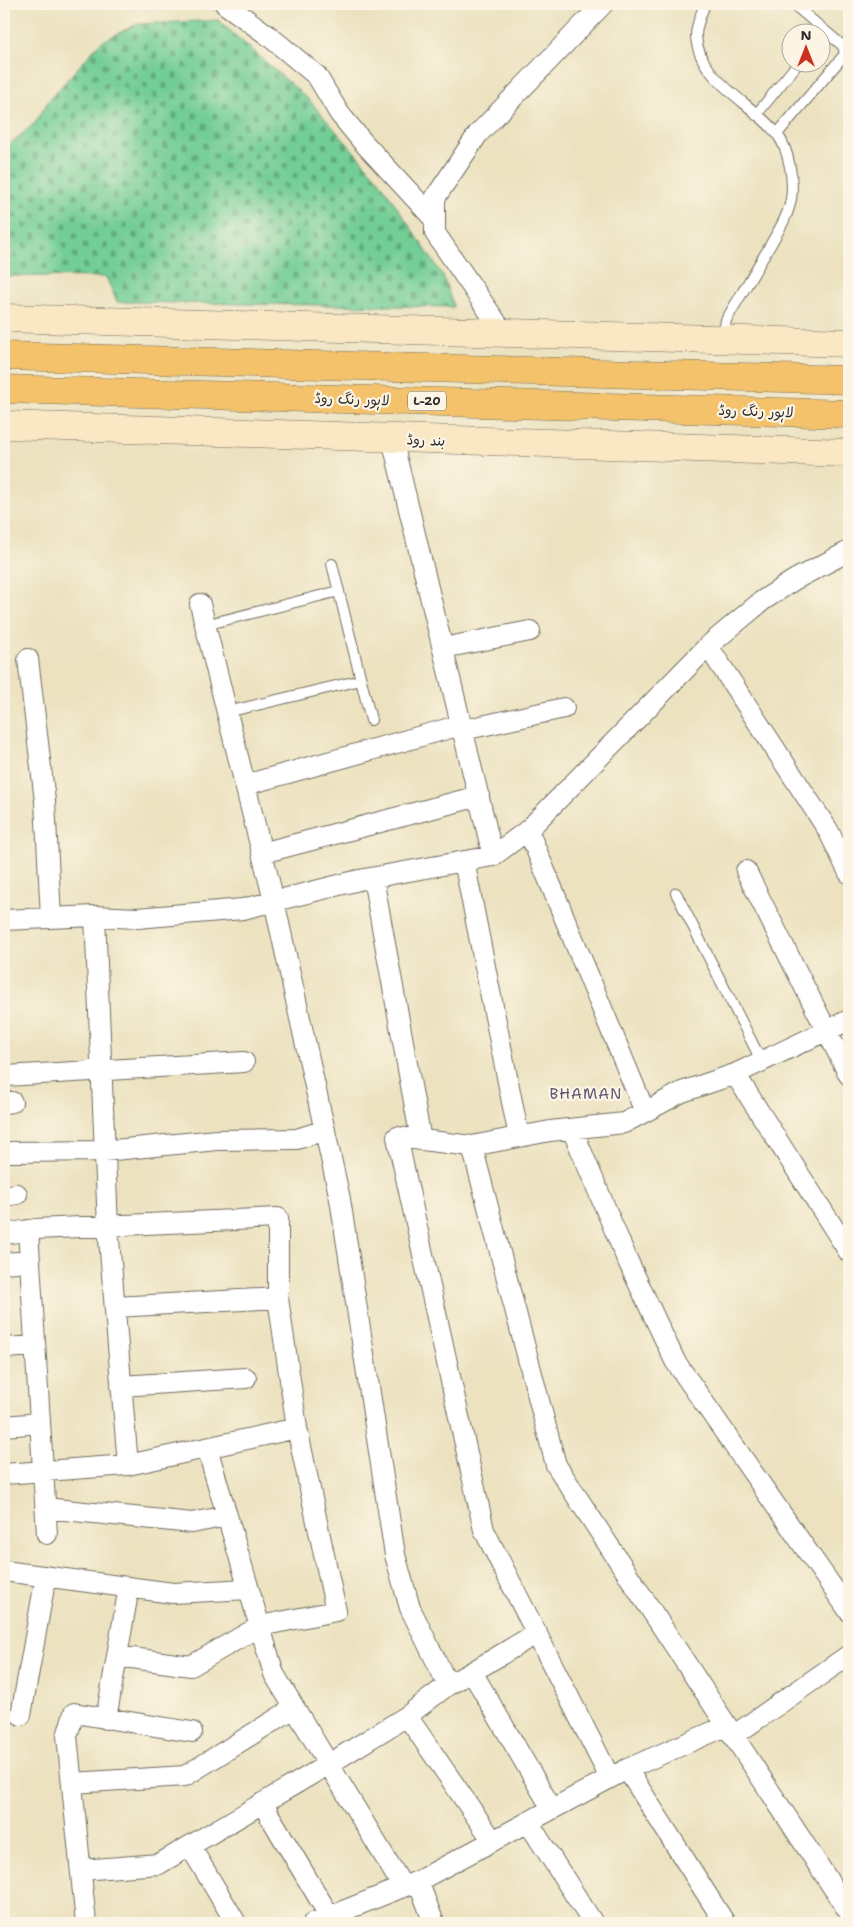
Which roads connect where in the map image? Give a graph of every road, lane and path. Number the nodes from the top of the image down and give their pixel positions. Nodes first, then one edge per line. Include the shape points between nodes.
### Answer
1 (224, 4) edge
2 (603, 4) edge
3 (705, 4) edge
4 (793, 4) edge
5 (810, 22) edge
6 (830, 39) edge
7 (791, 72) edge
8 (830, 72) edge
9 (830, 72) edge
10 (756, 115) junction
11 (777, 134) junction
12 (435, 220) junction
13 (4, 318) edge
14 (503, 332) junction
15 (722, 339) junction
16 (849, 343) edge
17 (4, 356) edge
18 (849, 380) edge
19 (4, 389) edge
20 (849, 414) edge
21 (4, 425) edge
22 (392, 439) junction
23 (849, 454) edge
24 (847, 559) edge
25 (332, 564) dead end
26 (339, 591) junction
27 (200, 604) dead end
28 (205, 625) junction
29 (530, 631) dead end
30 (708, 646) junction
31 (443, 648) junction
32 (28, 659) dead end
33 (361, 680) junction
34 (564, 708) dead end
35 (227, 712) junction
36 (371, 720) dead end
37 (462, 728) junction
38 (245, 785) junction
39 (479, 796) junction
40 (528, 830) junction
41 (262, 853) junction
42 (493, 856) junction
43 (464, 861) junction
44 (746, 871) dead end
45 (849, 873) edge
46 (373, 878) junction
47 (676, 893) dead end
48 (274, 901) junction
49 (95, 916) junction
50 (51, 918) junction
51 (4, 920) edge
52 (849, 1020) edge
53 (826, 1031) junction
54 (244, 1062) dead end
55 (762, 1062) junction
56 (100, 1071) junction
57 (736, 1074) junction
58 (849, 1075) edge
59 (6, 1076) dead end
60 (645, 1112) junction
61 (572, 1129) junction
62 (325, 1130) junction
63 (519, 1137) junction
64 (421, 1140) junction
65 (472, 1146) junction
66 (104, 1150) junction
67 (11, 1152) dead end
68 (108, 1227) junction
69 (28, 1230) junction
70 (4, 1234) edge
71 (849, 1252) edge
72 (30, 1261) junction
73 (4, 1263) edge
74 (278, 1298) junction
75 (115, 1307) junction
76 (35, 1346) junction
77 (4, 1348) edge
78 (246, 1378) dead end
79 (121, 1386) junction
80 (40, 1423) junction
81 (4, 1426) edge
82 (297, 1428) junction
83 (206, 1448) junction
84 (128, 1465) junction
85 (43, 1470) junction
86 (4, 1474) edge
87 (45, 1508) junction
88 (227, 1516) junction
89 (47, 1534) dead end
90 (4, 1571) edge
91 (46, 1576) junction
92 (130, 1587) junction
93 (249, 1589) junction
94 (849, 1611) edge
95 (260, 1626) junction
96 (537, 1633) junction
97 (849, 1655) edge
98 (117, 1656) junction
99 (472, 1672) junction
100 (448, 1685) junction
101 (294, 1708) junction
102 (21, 1715) dead end
103 (407, 1716) junction
104 (106, 1719) junction
105 (729, 1731) junction
106 (192, 1732) dead end
107 (329, 1764) junction
108 (619, 1773) junction
109 (72, 1783) junction
110 (262, 1803) junction
111 (552, 1809) junction
112 (528, 1822) junction
113 (493, 1841) junction
114 (190, 1846) junction
115 (81, 1870) junction
116 (411, 1884) junction
117 (849, 1912) edge
118 (354, 1916) edge
119 (322, 1920) edge
120 (86, 1923) edge
121 (236, 1923) edge
122 (434, 1923) edge
123 (594, 1923) edge
124 (725, 1923) edge

1 - 12 street via 317,76 339,113
2 - 12 street via 478,134 435,198
3 - 10 lane via 696,37 701,55 723,86
4 - 5 lane
6 - 8 lane via 843,46 845,54
7 - 10 lane
9 - 11 lane
10 - 11 lane
11 - 15 lane via 791,182 788,209 726,320
12 - 14 street via 435,233
13 - 14 main road
14 - 15 main road
15 - 16 main road
17 - 18 highway
19 - 20 highway, لاہور رنگ روڈ / L-20
21 - 22 main road, بند روڈ
22 - 23 main road, بند روڈ
22 - 31 street
24 - 30 street via 794,580 762,601
25 - 26 lane
26 - 28 lane
26 - 33 lane
27 - 28 street
28 - 35 street
29 - 31 street
30 - 40 street
30 - 45 street via 828,830
31 - 37 street
32 - 50 street via 45,801
33 - 35 lane
33 - 36 lane
34 - 37 street
35 - 38 street
37 - 38 street
37 - 39 street
38 - 41 street
39 - 41 street
39 - 42 street
40 - 42 street
40 - 60 street
41 - 48 street
42 - 43 street
43 - 46 street
43 - 63 street
44 - 53 street
46 - 48 street
46 - 64 street
47 - 55 lane
48 - 49 street via 243,909 137,918
48 - 62 street
49 - 50 street
49 - 56 street
50 - 51 street
52 - 53 street
53 - 55 street
53 - 58 street
54 - 56 street
55 - 57 street
56 - 59 street
56 - 66 street
57 - 60 street via 682,1092
57 - 71 street
60 - 61 street via 624,1123
61 - 63 street
61 - 94 street via 626,1257 675,1361
62 - 66 street via 297,1139 218,1140
62 - 100 street via 342,1209 395,1555 410,1608
63 - 65 street
64 - 65 street
64 - 96 street via 397,1137 484,1530
65 - 105 street via 556,1465
66 - 67 street
66 - 68 street
68 - 69 street
68 - 74 street via 278,1218
68 - 75 street
69 - 70 street
69 - 72 street
72 - 73 street
72 - 76 street
74 - 75 street
74 - 82 street
75 - 79 street
76 - 77 street
76 - 80 street
78 - 79 street
79 - 84 street
80 - 81 street
80 - 85 street
82 - 83 street
82 - 95 street via 336,1611
83 - 84 street
83 - 88 street
84 - 85 street
85 - 86 street
85 - 87 street
87 - 88 street via 192,1523
87 - 89 street
88 - 93 street
90 - 91 street
91 - 92 street
91 - 102 street
92 - 93 street via 173,1593
92 - 98 street
93 - 95 street
95 - 98 street via 191,1666
95 - 101 street via 274,1674
96 - 99 street
96 - 108 street
97 - 105 street
98 - 104 street
99 - 100 street
99 - 111 street
100 - 103 street
101 - 107 street
101 - 109 street via 185,1776
103 - 107 street
103 - 113 street
104 - 106 street
104 - 109 street via 74,1713 67,1736
105 - 108 street
105 - 117 street
107 - 110 street
107 - 116 street
108 - 111 street
108 - 124 street
109 - 115 street
110 - 114 street
110 - 119 street
111 - 112 street
112 - 113 street
112 - 123 street
113 - 116 street
114 - 115 street via 159,1864
114 - 121 street
115 - 120 street
116 - 118 street
116 - 122 street
118 - 119 street

